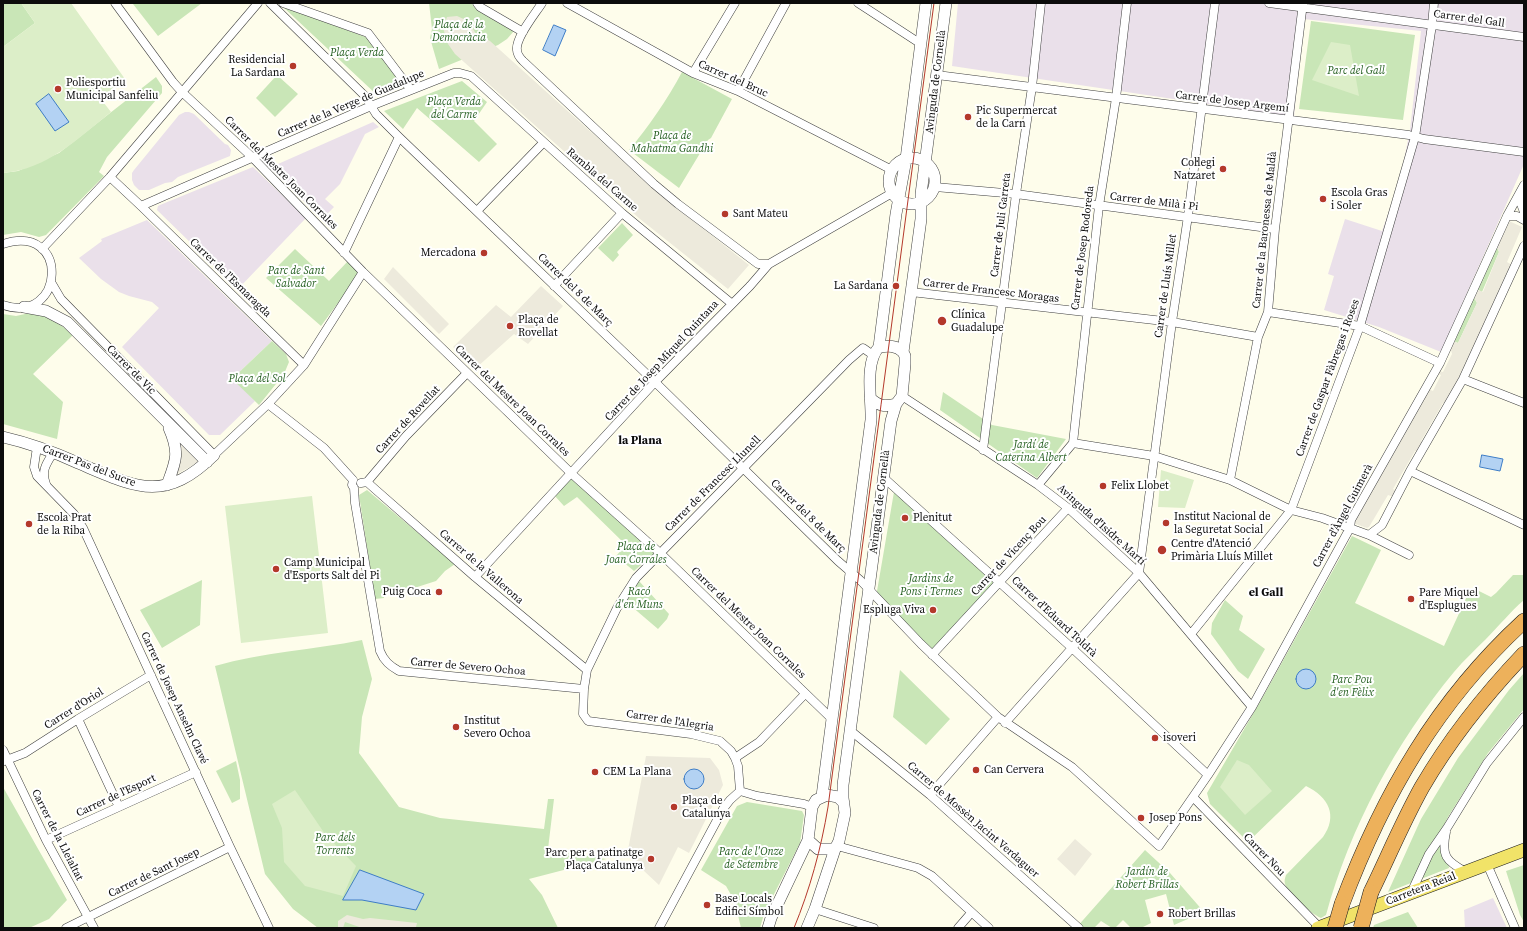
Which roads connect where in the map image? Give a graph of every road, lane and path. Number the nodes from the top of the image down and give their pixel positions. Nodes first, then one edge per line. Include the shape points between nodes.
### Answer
1 (115, 3) edge
2 (258, 3) edge
3 (270, 3) edge
4 (283, 3) edge
5 (477, 3) edge
6 (542, 3) edge
7 (567, 3) edge
8 (736, 3) edge
9 (786, 3) edge
10 (858, 3) edge
11 (926, 3) edge
12 (946, 3) edge
13 (1041, 3) edge
14 (1127, 3) edge
15 (1215, 3) edge
16 (1269, 3) edge
17 (1434, 3) edge
18 (1303, 5) edge
19 (1432, 25) junction
20 (523, 32) junction
21 (1524, 37) edge
22 (921, 44) junction
23 (460, 73) joint
24 (693, 73) junction
25 (937, 75) junction
26 (1032, 87) junction
27 (411, 90) junction
28 (738, 91) junction
29 (182, 92) junction
30 (1116, 98) junction
31 (371, 106) junction
32 (1202, 109) junction
33 (1289, 120) junction
34 (399, 137) junction
35 (1415, 137) junction
36 (543, 143) junction
37 (1524, 152) edge
38 (252, 157) junction
39 (906, 159) junction
40 (925, 162) junction
41 (892, 170) junction
42 (110, 178) junction
43 (1524, 186) edge
44 (935, 187) junction
45 (1016, 194) junction
46 (896, 197) junction
47 (921, 203) junction
48 (141, 206) junction
49 (1099, 206) junction
50 (477, 211) junction
51 (1524, 212) edge
52 (622, 214) junction
53 (1188, 216) junction
54 (1507, 216) junction
55 (1524, 220) edge
56 (1275, 229) junction
57 (3, 244) edge
58 (1524, 246) edge
59 (42, 249) junction
60 (344, 253) junction
61 (769, 264) junction
62 (363, 272) junction
63 (52, 282) junction
64 (554, 286) junction
65 (911, 292) junction
66 (731, 303) junction
67 (1002, 303) junction
68 (3, 305) edge
69 (24, 308) junction
70 (1268, 312) junction
71 (1087, 314) junction
72 (1172, 322) junction
73 (1360, 326) junction
74 (1258, 337) junction
75 (876, 351) junction
76 (903, 352) junction
77 (1440, 363) junction
78 (304, 365) junction
79 (468, 373) junction
80 (1463, 379) junction
81 (655, 382) junction
82 (870, 398) junction
83 (899, 400) junction
84 (1524, 403) edge
85 (268, 404) junction
86 (165, 420) junction
87 (3, 437) edge
88 (1073, 443) junction
89 (37, 447) junction
90 (983, 450) junction
91 (53, 452) junction
92 (1154, 456) junction
93 (211, 459) junction
94 (744, 469) junction
95 (1410, 471) junction
96 (572, 474) junction
97 (883, 477) junction
98 (1230, 480) junction
99 (359, 483) junction
100 (46, 485) junction
101 (167, 485) junction
102 (1038, 485) junction
103 (1068, 508) junction
104 (1291, 510) junction
105 (1524, 525) edge
106 (1350, 528) junction
107 (1369, 536) junction
108 (660, 552) junction
109 (1409, 555) dead end
110 (851, 572) junction
111 (1139, 573) junction
112 (476, 577) junction
113 (1000, 582) junction
114 (869, 589) junction
115 (1524, 621) edge
116 (1191, 634) junction
117 (1072, 648) junction
118 (932, 654) junction
119 (1524, 654) edge
120 (588, 670) junction
121 (151, 675) junction
122 (584, 689) junction
123 (805, 694) junction
124 (1252, 706) junction
125 (998, 717) junction
126 (1524, 717) edge
127 (585, 718) joint
128 (78, 719) junction
129 (832, 719) junction
130 (1005, 723) junction
131 (851, 732) junction
132 (3, 750) edge
133 (735, 758) junction
134 (5, 760) edge
135 (196, 772) junction
136 (1208, 775) junction
137 (740, 791) junction
138 (930, 794) junction
139 (822, 796) junction
140 (1193, 797) junction
141 (844, 804) junction
142 (119, 807) junction
143 (812, 807) junction
144 (1447, 828) junction
145 (46, 840) junction
146 (808, 840) junction
147 (1159, 846) joint
148 (230, 847) junction
149 (836, 848) junction
150 (1524, 850) edge
151 (1487, 864) junction
152 (1466, 872) junction
153 (1411, 893) junction
154 (815, 909) junction
155 (972, 913) junction
156 (88, 918) junction
157 (267, 927) edge
158 (66, 928) edge
159 (94, 928) edge
160 (659, 928) edge
161 (768, 928) edge
162 (807, 928) edge
163 (874, 928) edge
164 (958, 928) edge
165 (989, 928) edge
166 (1079, 928) edge
167 (1319, 928) edge
168 (1335, 928) edge
169 (1361, 928) edge
170 (1515, 928) edge

1 - 29 street, Carrer del Mestre Joan Corrales
2 - 29 street
3 - 31 street, Carrer del 8 de Març via 365,96
4 - 27 street via 368,33
5 - 20 street
6 - 20 street
7 - 24 street, Carrer del Bruc
8 - 24 street
9 - 28 street
10 - 22 street
11 - 22 street, Avinguda de Cornellà
12 - 25 street, Avinguda de Cornellà
13 - 26 street, Carrer de Juli Garreta
14 - 30 street, Carrer de Josep Rodoreda
15 - 32 street, Carrer de Lluís Millet
16 - 18 street, Carrer del Gall
17 - 19 street, Carrer de Gaspar Fàbregas i Roses
18 - 19 street, Carrer del Gall
18 - 33 street, Carrer de la Baronessa de Maldà
19 - 21 street, Carrer del Gall
19 - 35 street, Carrer de Gaspar Fàbregas i Roses
20 - 61 street via 517,45 517,51 523,61 678,204 758,264
22 - 39 street, Avinguda de Cornellà
23 - 27 street, Carrer de la Verge de Guadalupe
23 - 36 street, Rambla del Carme via 471,76
24 - 28 street, Carrer del Bruc
25 - 26 street, Carrer de Josep Argemí
25 - 40 street, Avinguda de Cornellà
26 - 30 street, Carrer de Josep Argemí
26 - 45 street, Carrer de Juli Garreta
27 - 31 street, Carrer de la Verge de Guadalupe
28 - 41 street, Carrer del Bruc
29 - 38 street, Carrer del Mestre Joan Corrales
29 - 42 street
30 - 32 street, Carrer de Josep Argemí
30 - 49 street, Carrer de Josep Rodoreda
31 - 34 street, Carrer del 8 de Març
31 - 38 street, Carrer de la Verge de Guadalupe
32 - 33 street, Carrer de Josep Argemí
32 - 53 street, Carrer de Lluís Millet
33 - 35 street, Carrer de Josep Argemí
33 - 56 street, Carrer de la Baronessa de Maldà
34 - 50 street, Carrer del 8 de Març
34 - 60 street
35 - 37 street, Carrer de Josep Argemí
35 - 73 street, Carrer de Gaspar Fàbregas i Roses
36 - 50 street
36 - 52 street, Rambla del Carme
38 - 48 street, Carrer de la Verge de Guadalupe
38 - 60 street, Carrer del Mestre Joan Corrales
39 - 40 street
39 - 41 street
39 - 46 street, Avinguda de Cornellà
40 - 44 street via 934,173
40 - 47 street, Avinguda de Cornellà
41 - 46 street via 889,182
42 - 48 street, Carrer de l'Esmaragda
42 - 59 street
43 - 51 street via 1521,204
43 - 54 street, Carrer d'Àngel Guimerà
44 - 45 street, Carrer de Milà i Pi
44 - 47 street via 930,197
45 - 49 street, Carrer de Milà i Pi
45 - 67 street, Carrer de Juli Garreta
46 - 47 street via 906,204
46 - 61 street, Carrer de Josep Miquel Quintana
46 - 75 street, Avinguda de Cornellà
47 - 65 street, Avinguda de Cornellà
48 - 78 street, Carrer de l'Esmaragda
49 - 53 street, Carrer de Milà i Pi
49 - 71 street, Carrer de Josep Rodoreda
50 - 64 street, Carrer del 8 de Març
52 - 64 street
52 - 66 street, Rambla del Carme
53 - 56 street, Carrer de Milà i Pi
53 - 72 street, Carrer de Lluís Millet
54 - 55 street via 1516,216
54 - 77 street, Carrer d'Àngel Guimerà
56 - 70 street, Carrer de la Baronessa de Maldà
57 - 59 street via 20,240
58 - 80 street
59 - 63 street via 50,262
60 - 62 street, Carrer del Mestre Joan Corrales
61 - 66 street, Carrer de Josep Miquel Quintana
62 - 78 street
62 - 79 street, Carrer del Mestre Joan Corrales
63 - 69 street via 42,299
63 - 93 street, Carrer de Vic via 61,299
64 - 81 street, Carrer del 8 de Març
65 - 67 street, Carrer de Francesc Moragas
65 - 76 street, Avinguda de Cornellà
66 - 81 street, Carrer de Josep Miquel Quintana
67 - 71 street, Carrer de Francesc Moragas
67 - 90 street, Carrer de Juli Garreta
68 - 69 street
69 - 86 street, Carrer de Vic via 46,311 67,322
70 - 73 street
70 - 74 street, Carrer de la Baronessa de Maldà
71 - 72 street, Carrer de Francesc Moragas
71 - 88 street, Carrer de Josep Rodoreda
72 - 74 street, Carrer de Francesc Moragas
72 - 92 street, Carrer de Lluís Millet
73 - 77 street
73 - 104 street, Carrer de Gaspar Fàbregas i Roses
74 - 98 street, Carrer de la Baronessa de Maldà
75 - 76 street via 886,346 896,347
75 - 82 street, Avinguda de Cornellà
75 - 94 street, Carrer de Francesc Llunell via 863,348 849,360
76 - 83 street, Avinguda de Cornellà via 905,364
77 - 106 street, Carrer d'Àngel Guimerà via 1351,520
78 - 85 street
79 - 96 street, Carrer del Mestre Joan Corrales
79 - 99 street, Carrer de Rovellat
80 - 84 street
80 - 95 street
81 - 94 street, Carrer del 8 de Març
81 - 96 street, Carrer de Josep Miquel Quintana
82 - 83 street via 884,406
82 - 110 street, Avinguda de Cornellà via 871,420
83 - 90 street, Avinguda d'Isidre Martí
83 - 97 street, Avinguda de Cornellà via 891,421
85 - 93 street
85 - 99 street, Carrer de la Vallerona via 324,448
86 - 93 street, Carrer de Vic
86 - 101 street, Carrer de Vic via 174,439 176,451 176,460
87 - 89 street, Carrer Pas del Sucre
88 - 92 street
88 - 102 street
89 - 91 street, Carrer Pas del Sucre
89 - 100 street, Carrer de Josep Anselm Clavé via 34,468 40,480
90 - 102 street, Avinguda d'Isidre Martí
91 - 100 street via 44,467
91 - 101 street, Carrer Pas del Sucre via 131,484 144,487
92 - 98 street
92 - 111 street, Carrer de Lluís Millet
93 - 101 street, Carrer Pas del Sucre via 186,478
94 - 108 street, Carrer de Francesc Llunell
94 - 110 street, Carrer del 8 de Març
95 - 105 street
95 - 107 street via 1382,525
96 - 108 street, Carrer del Mestre Joan Corrales
96 - 112 street, Carrer de Josep Miquel Quintana
97 - 113 street, Carrer d'Eduard Toldrà
97 - 114 street, Avinguda de Cornellà
98 - 104 street
99 - 112 street, Carrer de la Vallerona
99 - 122 street, Carrer de Severo Ochoa via 355,503 380,651 382,658 389,665 399,671
100 - 121 street, Carrer de Josep Anselm Clavé via 74,514 83,528
102 - 103 street, Avinguda d'Isidre Martí
103 - 111 street, Avinguda d'Isidre Martí
103 - 113 street, Carrer de Vicenç Bou
104 - 106 street
104 - 116 street, Carrer de Gaspar Fàbregas i Roses
106 - 107 street
106 - 124 street, Carrer d'Àngel Guimerà
107 - 109 street
108 - 120 street, Carrer de Francesc Llunell via 636,578 617,608
108 - 123 street, Carrer del Mestre Joan Corrales
110 - 114 street, Carrer del 8 de Març
110 - 129 street, Avinguda de Cornellà
111 - 116 street, Avinguda d'Isidre Martí
111 - 117 street
112 - 120 street, Carrer de la Vallerona
113 - 117 street, Carrer d'Eduard Toldrà
113 - 118 street, Carrer de Vicenç Bou
114 - 118 street, Carrer del 8 de Març
114 - 131 street, Avinguda de Cornellà
115 - 168 highway, bridge via 1460,689 1406,766 1372,831 1342,904
116 - 124 street, Avinguda d'Isidre Martí
117 - 130 street
117 - 136 street, Carrer d'Eduard Toldrà
118 - 125 street, Carrer del 8 de Març
119 - 169 highway, bridge via 1472,713 1436,764 1402,826 1371,892
120 - 122 street, Carrer de Francesc Llunell
121 - 128 street, Carrer d'Oriol
121 - 135 street, Carrer de Josep Anselm Clavé
122 - 127 street, Carrer de Francesc Llunell
123 - 129 street, Carrer del Mestre Joan Corrales
123 - 133 street via 759,742
124 - 136 street, Carrer d'Àngel Guimerà
125 - 130 street, Carrer del 8 de Març
125 - 138 street
126 - 144 street via 1487,762
127 - 133 street, Carrer de l'Alegria via 593,722 711,738 720,741
128 - 134 street, Carrer d'Oriol via 25,753
128 - 142 street
129 - 139 street, Avinguda de Cornellà
130 - 147 street, Carrer del 8 de Març via 1072,767
131 - 138 street, Carrer de Mossèn Jacint Verdaguer
131 - 141 street, Avinguda de Cornellà via 842,793
132 - 134 street, Carrer de la Lleialtat
133 - 137 street, Carrer de l'Alegria
134 - 145 street, Carrer de la Lleialtat
135 - 142 street, Carrer de l'Esport
135 - 148 street, Carrer de Josep Anselm Clavé
136 - 140 street, Carrer d'Àngel Guimerà
137 - 143 street
137 - 160 street via 719,815
138 - 166 street, Carrer de Mossèn Jacint Verdaguer
139 - 141 street via 838,797
139 - 143 street
140 - 147 street, Carrer d'Àngel Guimerà
140 - 167 street, Carrer Nou
141 - 149 street, Avinguda de Cornellà via 844,821
142 - 145 street, Carrer de l'Esport
143 - 146 street
144 - 152 street via 1443,844 1446,857 1451,864
144 - 153 street via 1429,854
145 - 156 street, Carrer de la Lleialtat
146 - 149 street via 818,849
146 - 161 street via 770,918
148 - 156 street, Carrer de Sant Josep
148 - 157 street, Carrer de Josep Anselm Clavé
149 - 154 street, Avinguda de Cornellà
149 - 155 street via 918,868 932,876
150 - 151 main road, Carretera Reial
151 - 152 main road, Carretera Reial
151 - 170 street
152 - 153 main road, Carretera Reial
153 - 167 main road, Carretera Reial
154 - 162 street, Avinguda de Cornellà
154 - 163 street
155 - 164 street
155 - 165 street
156 - 158 street, Carrer de Sant Josep
156 - 159 street, Carrer de la Lleialtat

